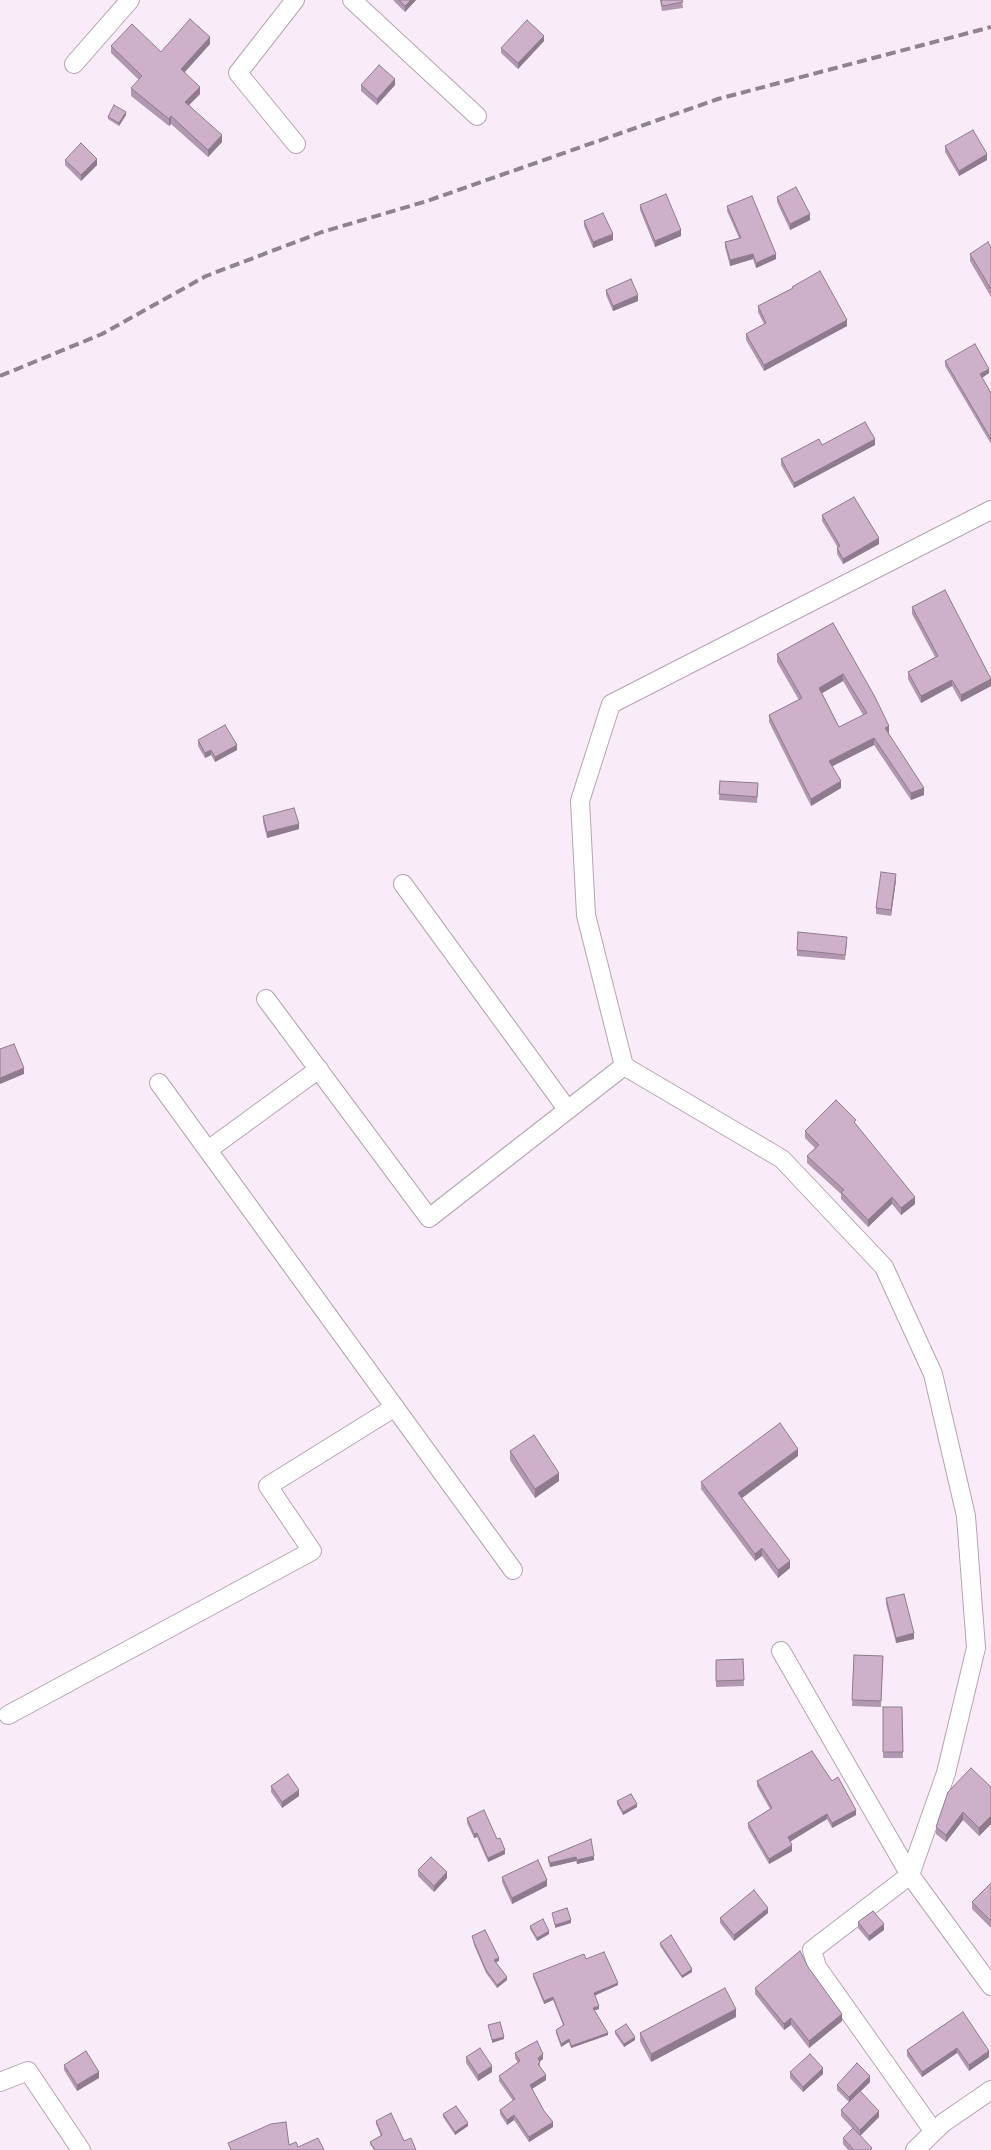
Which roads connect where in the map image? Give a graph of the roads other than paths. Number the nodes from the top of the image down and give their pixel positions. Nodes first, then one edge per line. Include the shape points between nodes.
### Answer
1 (130, 0) edge
2 (295, 0) edge
3 (352, 0) edge
4 (74, 64) dead end
5 (477, 116) dead end
6 (296, 144) dead end
7 (991, 510) edge
8 (403, 884) dead end
9 (266, 999) dead end
10 (624, 1066) junction
11 (319, 1069) junction
12 (159, 1083) dead end
13 (568, 1109) junction
14 (208, 1150) junction
15 (394, 1407) junction
16 (514, 1570) dead end
17 (782, 1651) dead end
18 (8, 1715) dead end
19 (910, 1875) junction
20 (991, 1986) edge
21 (0, 2082) edge
22 (991, 2090) edge
23 (934, 2132) junction
24 (81, 2150) edge
25 (914, 2150) edge

1 - 4 street
2 - 6 street via 238,73
3 - 5 street
7 - 10 street via 611,704 580,801 586,914
8 - 13 street
9 - 11 street
10 - 13 street
10 - 19 street via 782,1159 884,1268 933,1374 966,1516 976,1648 946,1774
11 - 13 street via 429,1218
11 - 14 street
12 - 14 street
14 - 15 street
15 - 16 street
15 - 18 street via 268,1486 312,1551
17 - 19 street
19 - 20 street
19 - 23 street via 812,1950 817,1967
21 - 24 street via 28,2071
22 - 23 street
23 - 25 street

